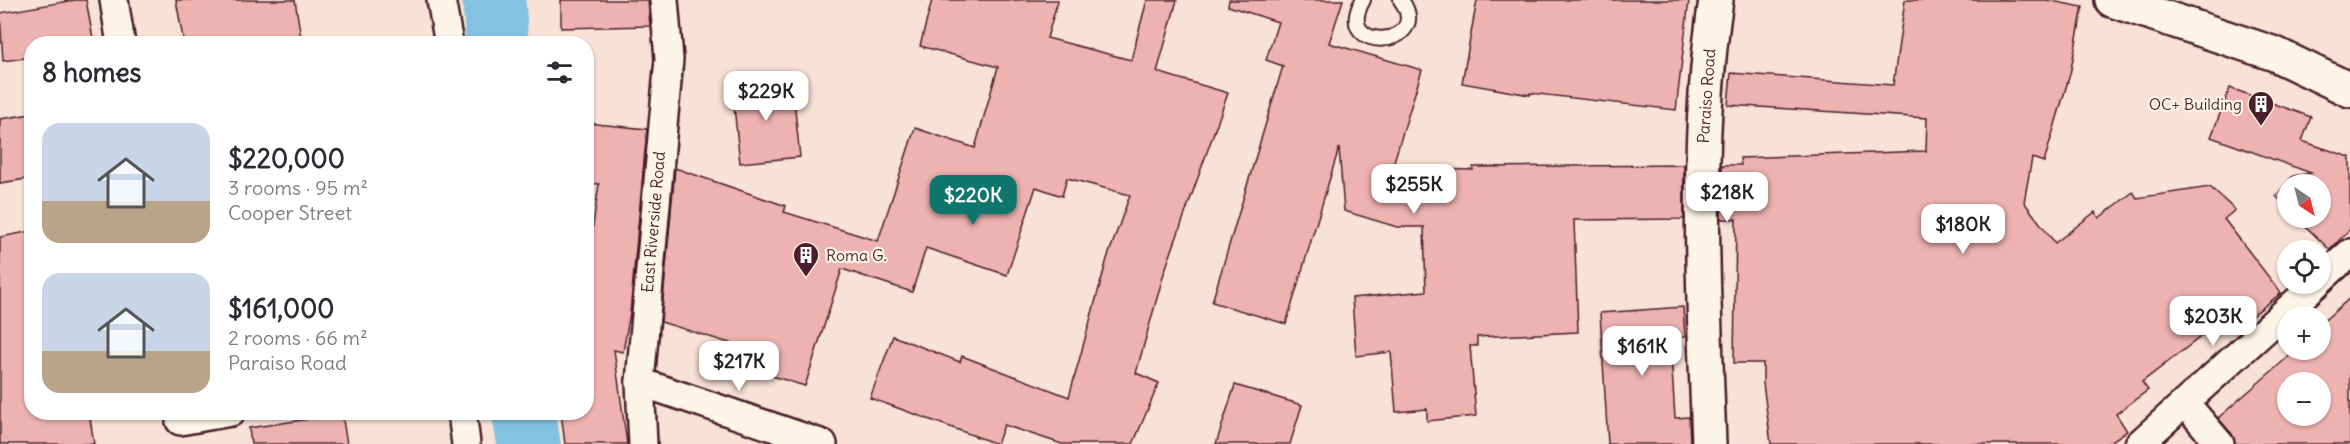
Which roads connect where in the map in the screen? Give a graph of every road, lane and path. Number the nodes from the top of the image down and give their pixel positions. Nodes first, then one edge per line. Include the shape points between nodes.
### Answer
1 (114, 0) edge
2 (441, 0) edge
3 (664, 0) edge
4 (1363, 0) edge
5 (1401, 0) edge
6 (1716, 0) edge
7 (2112, 0) edge
8 (120, 36) edge
9 (448, 36) edge
10 (2350, 90) edge
11 (2350, 253) edge
12 (2331, 270) edge
13 (2305, 294) edge
14 (640, 382) junction
15 (2185, 403) junction
16 (202, 420) edge
17 (463, 420) edge
18 (181, 426) edge
19 (466, 444) edge
20 (643, 444) edge
21 (823, 444) edge
22 (1709, 444) edge
23 (2139, 444) edge
24 (2220, 444) edge

1 - 8 street
2 - 9 street
3 - 14 street, East Riverside Road via 669,59
4 - 5 lane via 1358,23 1367,36 1382,41 1403,28 1407,12
6 - 22 street, Paraiso Road via 1706,65 1701,179
7 - 10 street via 2275,54
11 - 12 street
13 - 15 street
14 - 20 street, East Riverside Road
14 - 21 street
15 - 23 street
15 - 24 street
16 - 18 street
17 - 19 street

